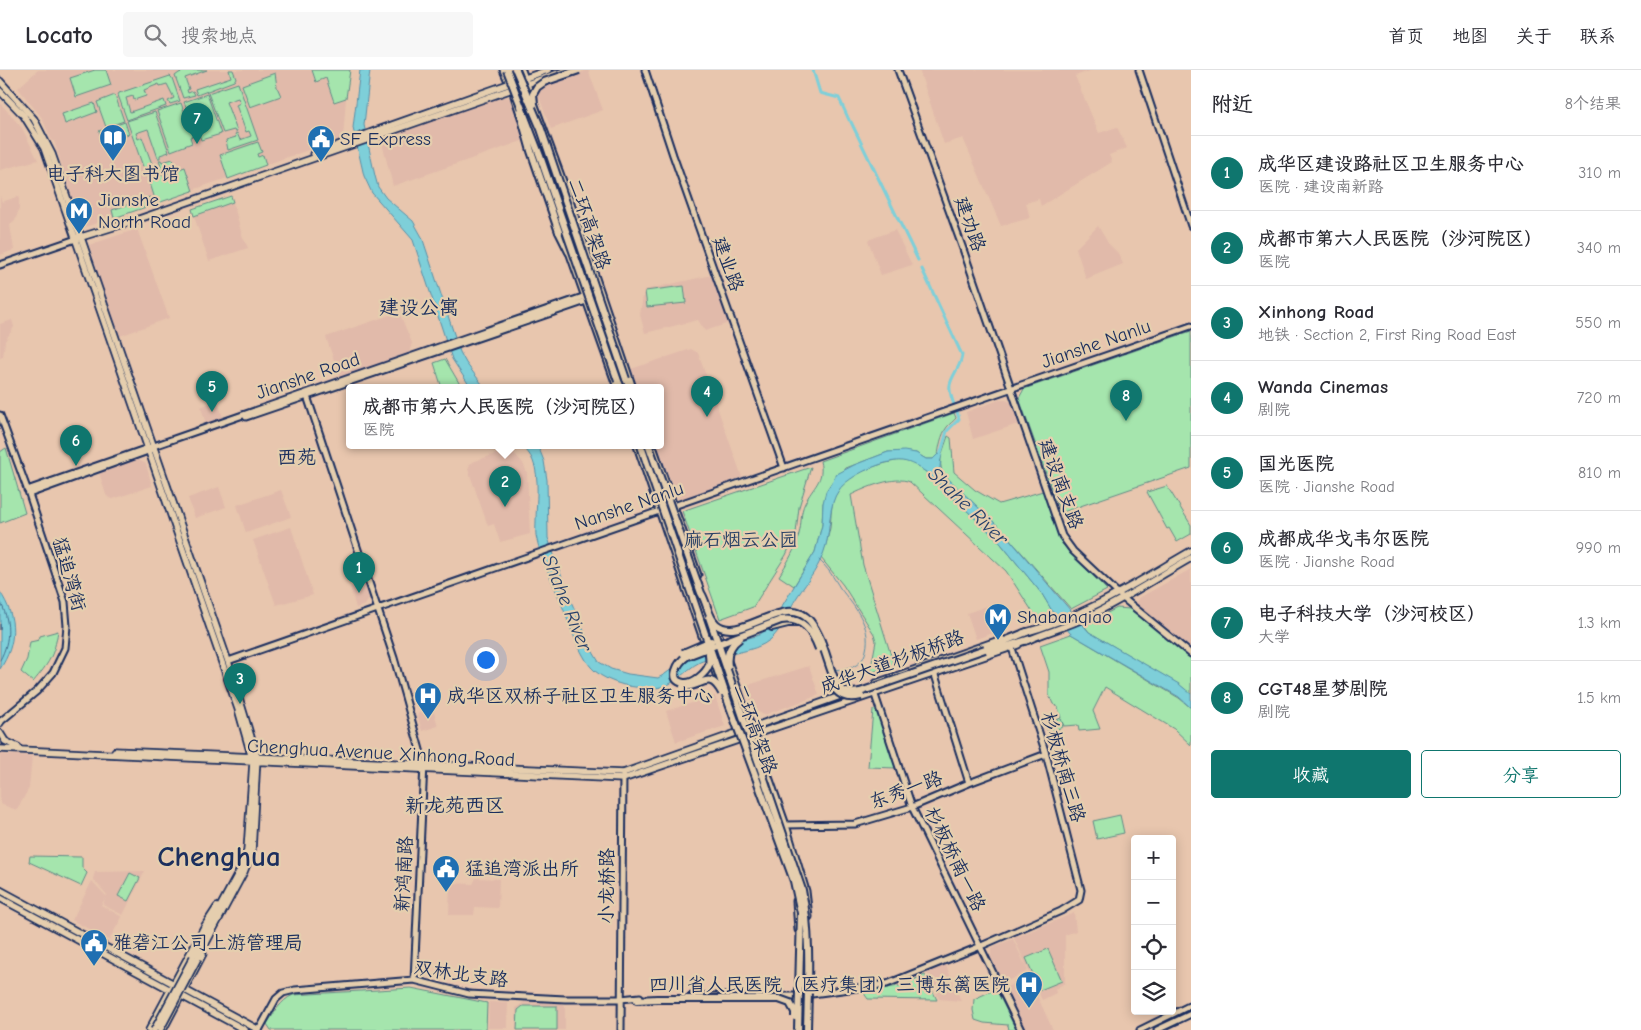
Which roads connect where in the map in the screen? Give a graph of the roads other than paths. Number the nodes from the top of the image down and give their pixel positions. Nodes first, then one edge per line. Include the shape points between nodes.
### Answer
1 (503, 70) edge
2 (507, 70) edge
3 (516, 70) edge
4 (522, 70) edge
5 (548, 70) edge
6 (566, 70) edge
7 (579, 70) edge
8 (646, 70) edge
9 (898, 70) edge
10 (1139, 70) edge
11 (527, 80) junction
12 (0, 81) edge
13 (510, 83) junction
14 (0, 91) edge
15 (541, 129) junction
16 (72, 219) junction
17 (1191, 226) edge
18 (78, 237) junction
19 (569, 252) junction
20 (0, 263) edge
21 (600, 294) junction
22 (585, 299) junction
23 (1191, 326) edge
24 (616, 384) edge
25 (620, 384) edge
26 (630, 384) edge
27 (630, 384) edge
28 (1011, 389) junction
29 (307, 395) junction
30 (0, 415) edge
31 (150, 449) junction
32 (638, 449) edge
33 (642, 449) edge
34 (652, 449) edge
35 (652, 449) edge
36 (784, 468) junction
37 (28, 492) junction
38 (674, 506) junction
39 (660, 512) junction
40 (1191, 551) edge
41 (1191, 558) edge
42 (701, 593) junction
43 (1118, 594) junction
44 (1124, 598) junction
45 (378, 609) junction
46 (812, 628) junction
47 (1027, 632) junction
48 (706, 634) junction
49 (1030, 639) junction
50 (1012, 648) junction
51 (986, 651) junction
52 (1191, 654) edge
53 (228, 661) junction
54 (934, 675) junction
55 (732, 684) junction
56 (875, 695) junction
57 (729, 704) junction
58 (0, 722) edge
59 (751, 728) junction
60 (0, 733) edge
61 (737, 733) junction
62 (754, 736) junction
63 (739, 740) junction
64 (18, 746) junction
65 (0, 747) edge
66 (1046, 754) junction
67 (255, 759) junction
68 (424, 767) junction
69 (623, 776) junction
70 (969, 783) junction
71 (912, 806) junction
72 (786, 825) junction
73 (771, 826) junction
74 (0, 890) edge
75 (228, 896) junction
76 (0, 898) edge
77 (981, 946) junction
78 (195, 957) junction
79 (414, 980) junction
80 (172, 987) junction
81 (809, 991) junction
82 (183, 993) junction
83 (621, 999) junction
84 (797, 999) junction
85 (637, 1000) junction
86 (1191, 1005) edge
87 (1191, 1014) edge
88 (150, 1030) edge
89 (154, 1030) edge
90 (162, 1030) edge
91 (245, 1030) edge
92 (259, 1030) edge
93 (621, 1030) edge
94 (797, 1030) edge
95 (809, 1030) edge
96 (1021, 1030) edge
97 (1140, 1030) edge
98 (1157, 1030) edge

1 - 13 street
2 - 13 highway, 二环高架路, bridge
3 - 15 highway, 二环高架路, bridge
4 - 11 street
5 - 11 main road
6 - 11 main road
7 - 15 highway, bridge via 544,82 535,89 532,98
8 - 36 street, 建业路
9 - 28 street, 建功路
10 - 17 street
11 - 13 main road
11 - 21 street
12 - 16 main road via 42,132
13 - 18 main road via 370,136
13 - 19 street
13 - 19 highway, bridge via 559,232
13 - 25 highway, 二环高架路, bridge via 540,156
14 - 16 main road via 36,133
15 - 26 highway, 二环高架路, bridge
16 - 18 main road
18 - 20 street
18 - 31 main road
19 - 22 street
21 - 22 street, Jianshe Road
21 - 27 street
22 - 24 street
22 - 29 street, Jianshe Road
23 - 28 street, Jianshe Nanlu
28 - 36 street, Nanshe Nanlu
28 - 43 street, 建设南支路 via 1062,536 1073,551
29 - 31 street, Jianshe Road
29 - 45 street, 新鸿南路
30 - 37 street, 猛追湾街
31 - 37 street, Jianshe Road
31 - 53 main road
31 - 67 main road
32 - 39 street
33 - 48 highway, 二环高架路, bridge
34 - 38 street
35 - 42 highway, 二环高架路, bridge
36 - 38 street, Nanshe Nanlu
37 - 58 street, 猛追湾街 via 65,602 67,637 60,661 47,681
38 - 39 street, Nanshe Nanlu
38 - 59 street, bridge
39 - 45 street, Nanshe Nanlu
39 - 61 street, bridge
40 - 43 main road, 成华大道杉板桥路
41 - 44 main road, 成华大道杉板桥路
42 - 46 highway, bridge via 714,621 723,628 737,628 788,612 802,614
42 - 55 highway, 二环高架路, bridge
43 - 44 street, 建设南支路
43 - 47 main road, 成华大道杉板桥路 via 1080,613
44 - 49 main road, 成华大道杉板桥路 via 1085,618
44 - 52 street, 建设南支路
45 - 53 street, Nanshe Nanlu
45 - 68 street, 新鸿南路
46 - 48 highway, bridge via 800,621 780,620 730,639 713,645 704,648 696,651 677,665 675,674 680,682 692,682 706,670 710,661 709,653 707,646
46 - 51 highway, bridge via 818,634 837,685 848,693 860,692
46 - 55 highway, bridge via 788,623 737,640 728,654
46 - 57 highway, bridge via 802,618 786,616 699,645 676,660 671,669 675,683 687,687 706,680 713,681
47 - 51 highway
47 - 59 main road, 成华大道杉板桥路
48 - 57 highway, 二环高架路, bridge
49 - 50 main road, 成华大道杉板桥路
49 - 51 highway
50 - 54 main road, 成华大道杉板桥路
50 - 66 street, 杉板桥南三路
53 - 67 main road
54 - 56 main road, 成华大道杉板桥路
54 - 70 street
55 - 81 highway, 二环高架路, bridge via 802,890
56 - 62 main road, 成华大道杉板桥路
56 - 71 street, 杉板桥南一路
57 - 94 highway, 二环高架路, bridge via 798,892 801,913
59 - 61 main road, 成华大道杉板桥路
59 - 62 street
60 - 64 main road via 5,740
61 - 63 street
61 - 69 main road, Chenghua Avenue Xinhong Road
62 - 63 main road, Chenghua Avenue Xinhong Road
62 - 72 street
63 - 69 main road, Chenghua Avenue Xinhong Road
63 - 73 street
64 - 65 main road, Chenghua Avenue Xinhong Road
64 - 67 main road, Chenghua Avenue Xinhong Road
65 - 67 main road, Chenghua Avenue Xinhong Road
66 - 70 street, 东秀一路
66 - 77 street, 杉板桥南三路 via 1077,874 1080,900
67 - 68 main road, Chenghua Avenue Xinhong Road
67 - 75 main road via 253,845 246,866
68 - 69 main road, Chenghua Avenue Xinhong Road
68 - 79 street, 新鸿南路
69 - 83 street, 小龙桥路
70 - 71 street, 东秀一路
71 - 72 street, 东秀一路 via 855,824
71 - 77 street, 杉板桥南一路
72 - 73 street, 东秀一路
72 - 81 street via 807,899
73 - 84 street via 796,901
74 - 80 main road
75 - 78 main road
75 - 80 main road via 213,912
75 - 82 main road via 221,920
76 - 80 main road
77 - 81 street via 887,984
77 - 96 street, 杉板桥南一路
78 - 89 main road, bridge
78 - 90 main road, bridge
79 - 83 street, 双林北支路 via 469,994
79 - 92 street, 双林北支路 via 283,993 276,999
80 - 82 main road
80 - 88 main road
81 - 84 street
81 - 95 highway, 二环高架路, bridge
82 - 90 main road
82 - 91 main road
82 - 92 main road
83 - 84 street via 657,996
83 - 85 street
83 - 93 street, 小龙桥路
84 - 85 street
84 - 94 street
85 - 94 highway, bridge via 785,1000 795,1012
86 - 97 street
87 - 98 street

